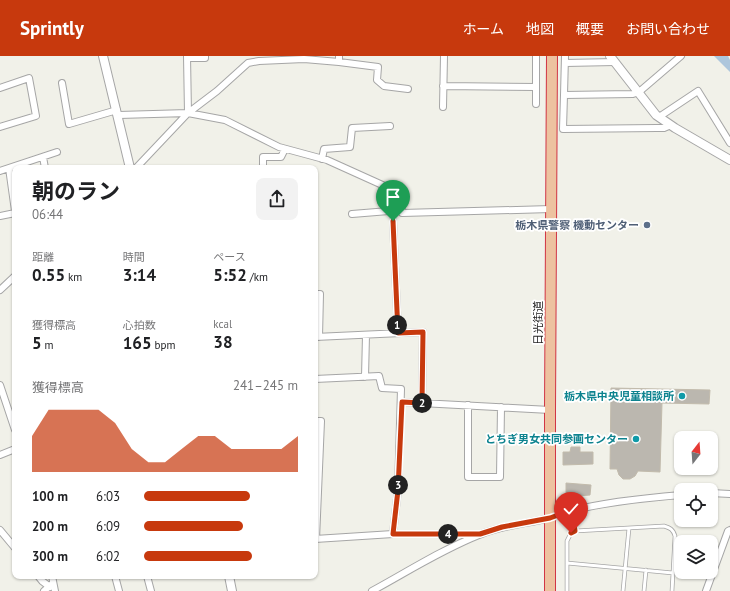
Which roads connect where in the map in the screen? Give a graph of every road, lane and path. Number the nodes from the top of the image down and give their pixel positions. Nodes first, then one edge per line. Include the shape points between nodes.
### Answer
1 (104, 56) edge
2 (206, 56) edge
3 (444, 56) edge
4 (536, 56) edge
5 (552, 56) edge
6 (565, 56) edge
7 (681, 56) edge
8 (187, 57) edge
9 (339, 59) edge
10 (612, 59) edge
11 (565, 63) junction
12 (62, 84) dead end
13 (444, 86) junction
14 (536, 87) junction
15 (0, 88) edge
16 (408, 89) dead end
17 (639, 92) junction
18 (564, 95) junction
19 (536, 104) dead end
20 (443, 107) dead end
21 (118, 113) junction
22 (188, 113) junction
23 (660, 117) junction
24 (671, 125) junction
25 (390, 126) dead end
26 (0, 127) edge
27 (730, 143) edge
28 (285, 149) junction
29 (57, 152) dead end
30 (43, 157) junction
31 (322, 159) junction
32 (730, 160) edge
33 (18, 165) edge
34 (44, 165) edge
35 (129, 165) edge
36 (139, 165) edge
37 (263, 165) edge
38 (12, 167) edge
39 (9, 168) junction
40 (0, 171) edge
41 (12, 190) edge
42 (551, 209) junction
43 (402, 210) junction
44 (12, 213) edge
45 (352, 214) dead end
46 (0, 216) edge
47 (393, 221) dead end
48 (12, 281) edge
49 (0, 290) edge
50 (318, 294) edge
51 (318, 323) edge
52 (398, 333) junction
53 (366, 335) junction
54 (318, 337) edge
55 (365, 377) junction
56 (318, 379) edge
57 (0, 385) edge
58 (402, 402) junction
59 (422, 403) junction
60 (468, 405) junction
61 (501, 407) junction
62 (550, 410) junction
63 (12, 412) edge
64 (318, 420) edge
65 (12, 451) edge
66 (0, 455) edge
67 (318, 480) edge
68 (718, 493) edge
69 (730, 494) edge
70 (674, 496) edge
71 (572, 510) junction
72 (550, 518) junction
73 (629, 528) junction
74 (0, 530) edge
75 (730, 530) edge
76 (575, 531) junction
77 (393, 534) junction
78 (480, 534) junction
79 (318, 539) edge
80 (12, 544) edge
81 (567, 563) junction
82 (625, 568) junction
83 (646, 570) junction
84 (673, 573) junction
85 (40, 579) edge
86 (52, 579) edge
87 (116, 579) edge
88 (148, 579) edge
89 (230, 579) edge
90 (387, 583) junction
91 (52, 585) junction
92 (44, 591) edge
93 (55, 591) edge
94 (119, 591) edge
95 (151, 591) edge
96 (232, 591) edge
97 (372, 591) edge
98 (387, 591) edge
99 (550, 591) edge
100 (567, 591) edge
101 (623, 591) edge
102 (644, 591) edge
103 (672, 591) edge
104 (706, 591) edge

1 - 21 street
2 - 8 street
3 - 13 street
4 - 14 street
5 - 42 highway, 日光街道
6 - 11 street
7 - 17 street
8 - 22 street
9 - 16 street via 378,67 377,80 384,86
9 - 22 street via 248,63
10 - 11 street
10 - 17 street
11 - 18 street
12 - 21 street via 69,124
13 - 14 street
13 - 20 street
14 - 19 street
15 - 26 street via 29,78 36,116
17 - 18 street via 627,95
17 - 23 street
18 - 24 street via 563,129 664,128
21 - 22 street
21 - 35 street
22 - 28 street via 225,120
22 - 36 street
23 - 24 street
23 - 27 street via 698,91
24 - 32 street
25 - 31 street via 352,128 350,147 324,149
28 - 31 street
28 - 37 street via 281,157 263,157
29 - 30 street
30 - 33 street
30 - 34 street
31 - 43 street via 396,192
38 - 39 street
39 - 40 street
39 - 41 street
42 - 43 street via 402,213
42 - 62 highway, 日光街道
43 - 45 street
44 - 46 street
47 - 52 street
48 - 49 street
50 - 51 street
52 - 53 street
52 - 59 street via 423,332
53 - 54 street
53 - 55 street
55 - 56 street
55 - 58 street via 379,376 382,388 402,389
57 - 63 street
58 - 59 street
58 - 77 street
59 - 60 street
60 - 61 street
60 - 61 street via 468,478 500,476
61 - 62 street
62 - 72 highway, 日光街道
64 - 67 street via 321,420
65 - 66 street
68 - 69 street
70 - 71 street
71 - 72 street
71 - 76 lane
72 - 78 street
72 - 99 highway, 日光街道
73 - 76 lane
73 - 82 lane
73 - 84 lane via 664,526 673,531
74 - 80 street
75 - 104 street
76 - 81 lane via 568,536
77 - 78 street
77 - 79 street
78 - 90 street via 430,558
81 - 82 lane
81 - 100 lane
82 - 83 lane
82 - 101 lane
83 - 84 lane
83 - 102 lane
84 - 103 lane
85 - 91 street
86 - 91 street
87 - 94 street
88 - 95 street
89 - 96 street
90 - 97 street
90 - 98 street
91 - 92 street
91 - 93 street

